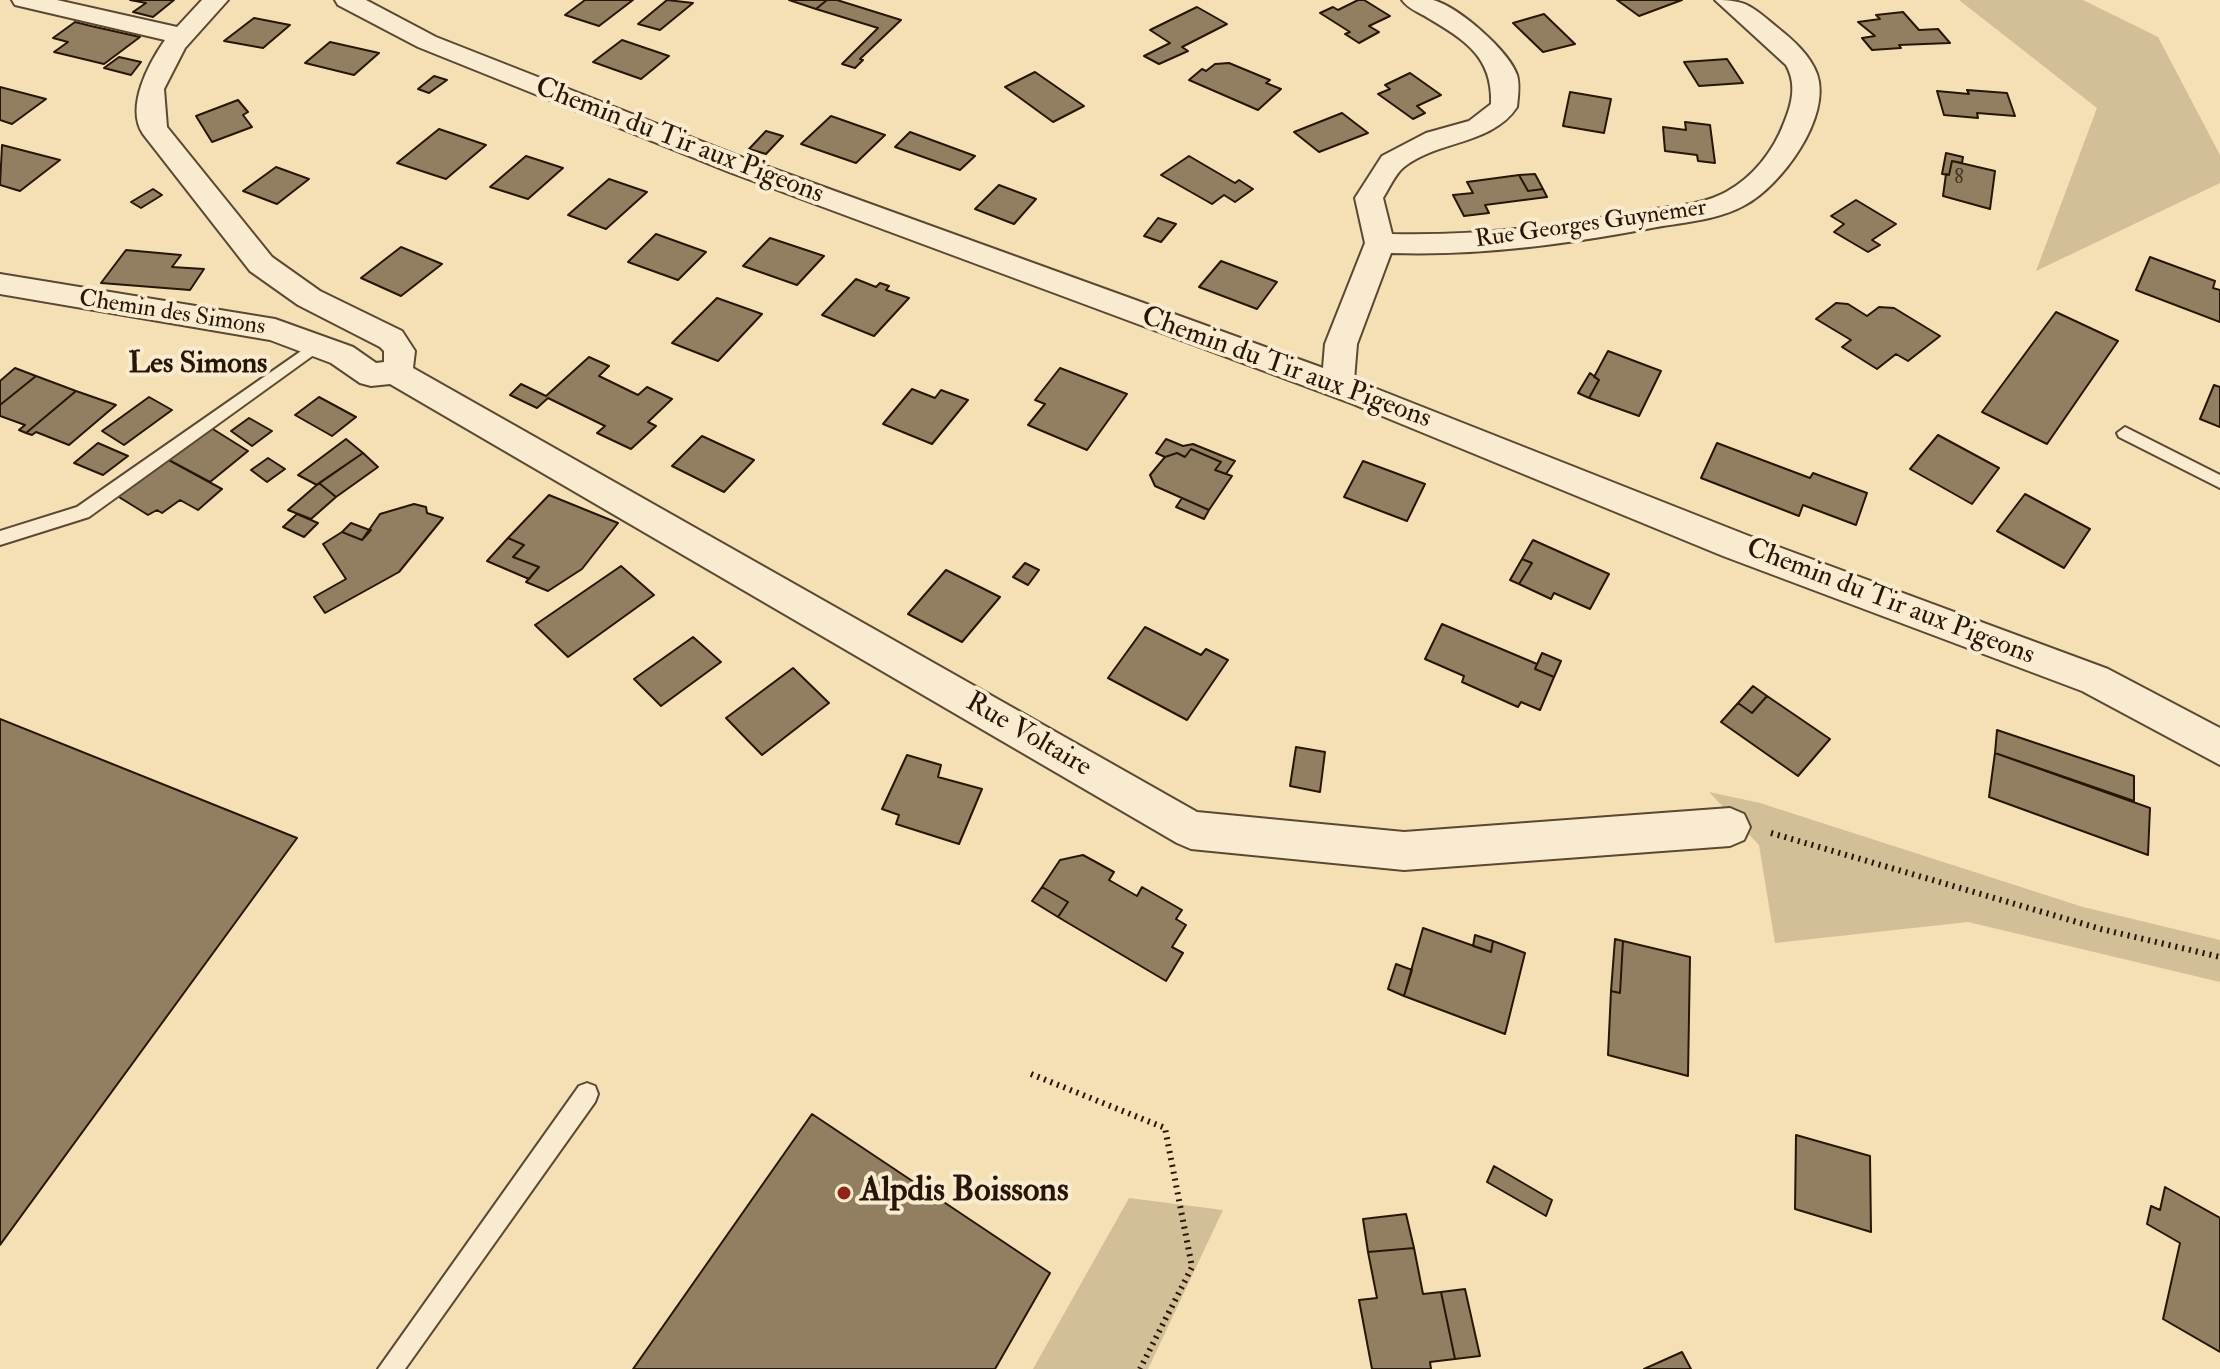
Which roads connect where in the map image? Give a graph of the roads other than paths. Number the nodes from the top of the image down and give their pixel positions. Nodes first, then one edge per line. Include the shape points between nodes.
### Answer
1 (24, 0) edge
2 (216, 0) edge
3 (347, 0) edge
4 (1414, 0) edge
5 (1727, 0) edge
6 (182, 36) junction
7 (1380, 243) junction
8 (0, 284) edge
9 (1341, 344) junction
10 (317, 345) junction
11 (395, 372) junction
12 (1306, 374) junction
13 (1337, 386) junction
14 (2125, 433) dead end
15 (2220, 482) edge
16 (0, 538) edge
17 (2220, 748) edge
18 (1730, 827) road end
19 (587, 1094) dead end
20 (390, 1369) edge

1 - 6 street
2 - 6 street, Chemin des Simons
3 - 12 street, Chemin du Tir aux Pigeons via 427,42 739,166
4 - 7 street via 1459,27 1491,56 1504,75 1504,107 1479,127 1436,139 1392,162 1369,198
5 - 7 street, Rue Georges Guynemer via 1802,70 1807,97 1777,165 1751,188 1721,205 1612,226 1439,246
6 - 11 street, Chemin des Simons via 151,89 153,128 261,264 309,298 401,349
7 - 9 street
8 - 10 street, Chemin des Simons via 232,321
9 - 12 street
9 - 13 street
10 - 11 street, Chemin des Simons via 371,375
10 - 16 lane via 83,512
11 - 18 street, Rue Voltaire via 1191,830 1404,851
12 - 13 street, Chemin du Tir aux Pigeons
13 - 17 street, Chemin du Tir aux Pigeons via 1736,546 2095,680
14 - 15 lane
19 - 20 lane

